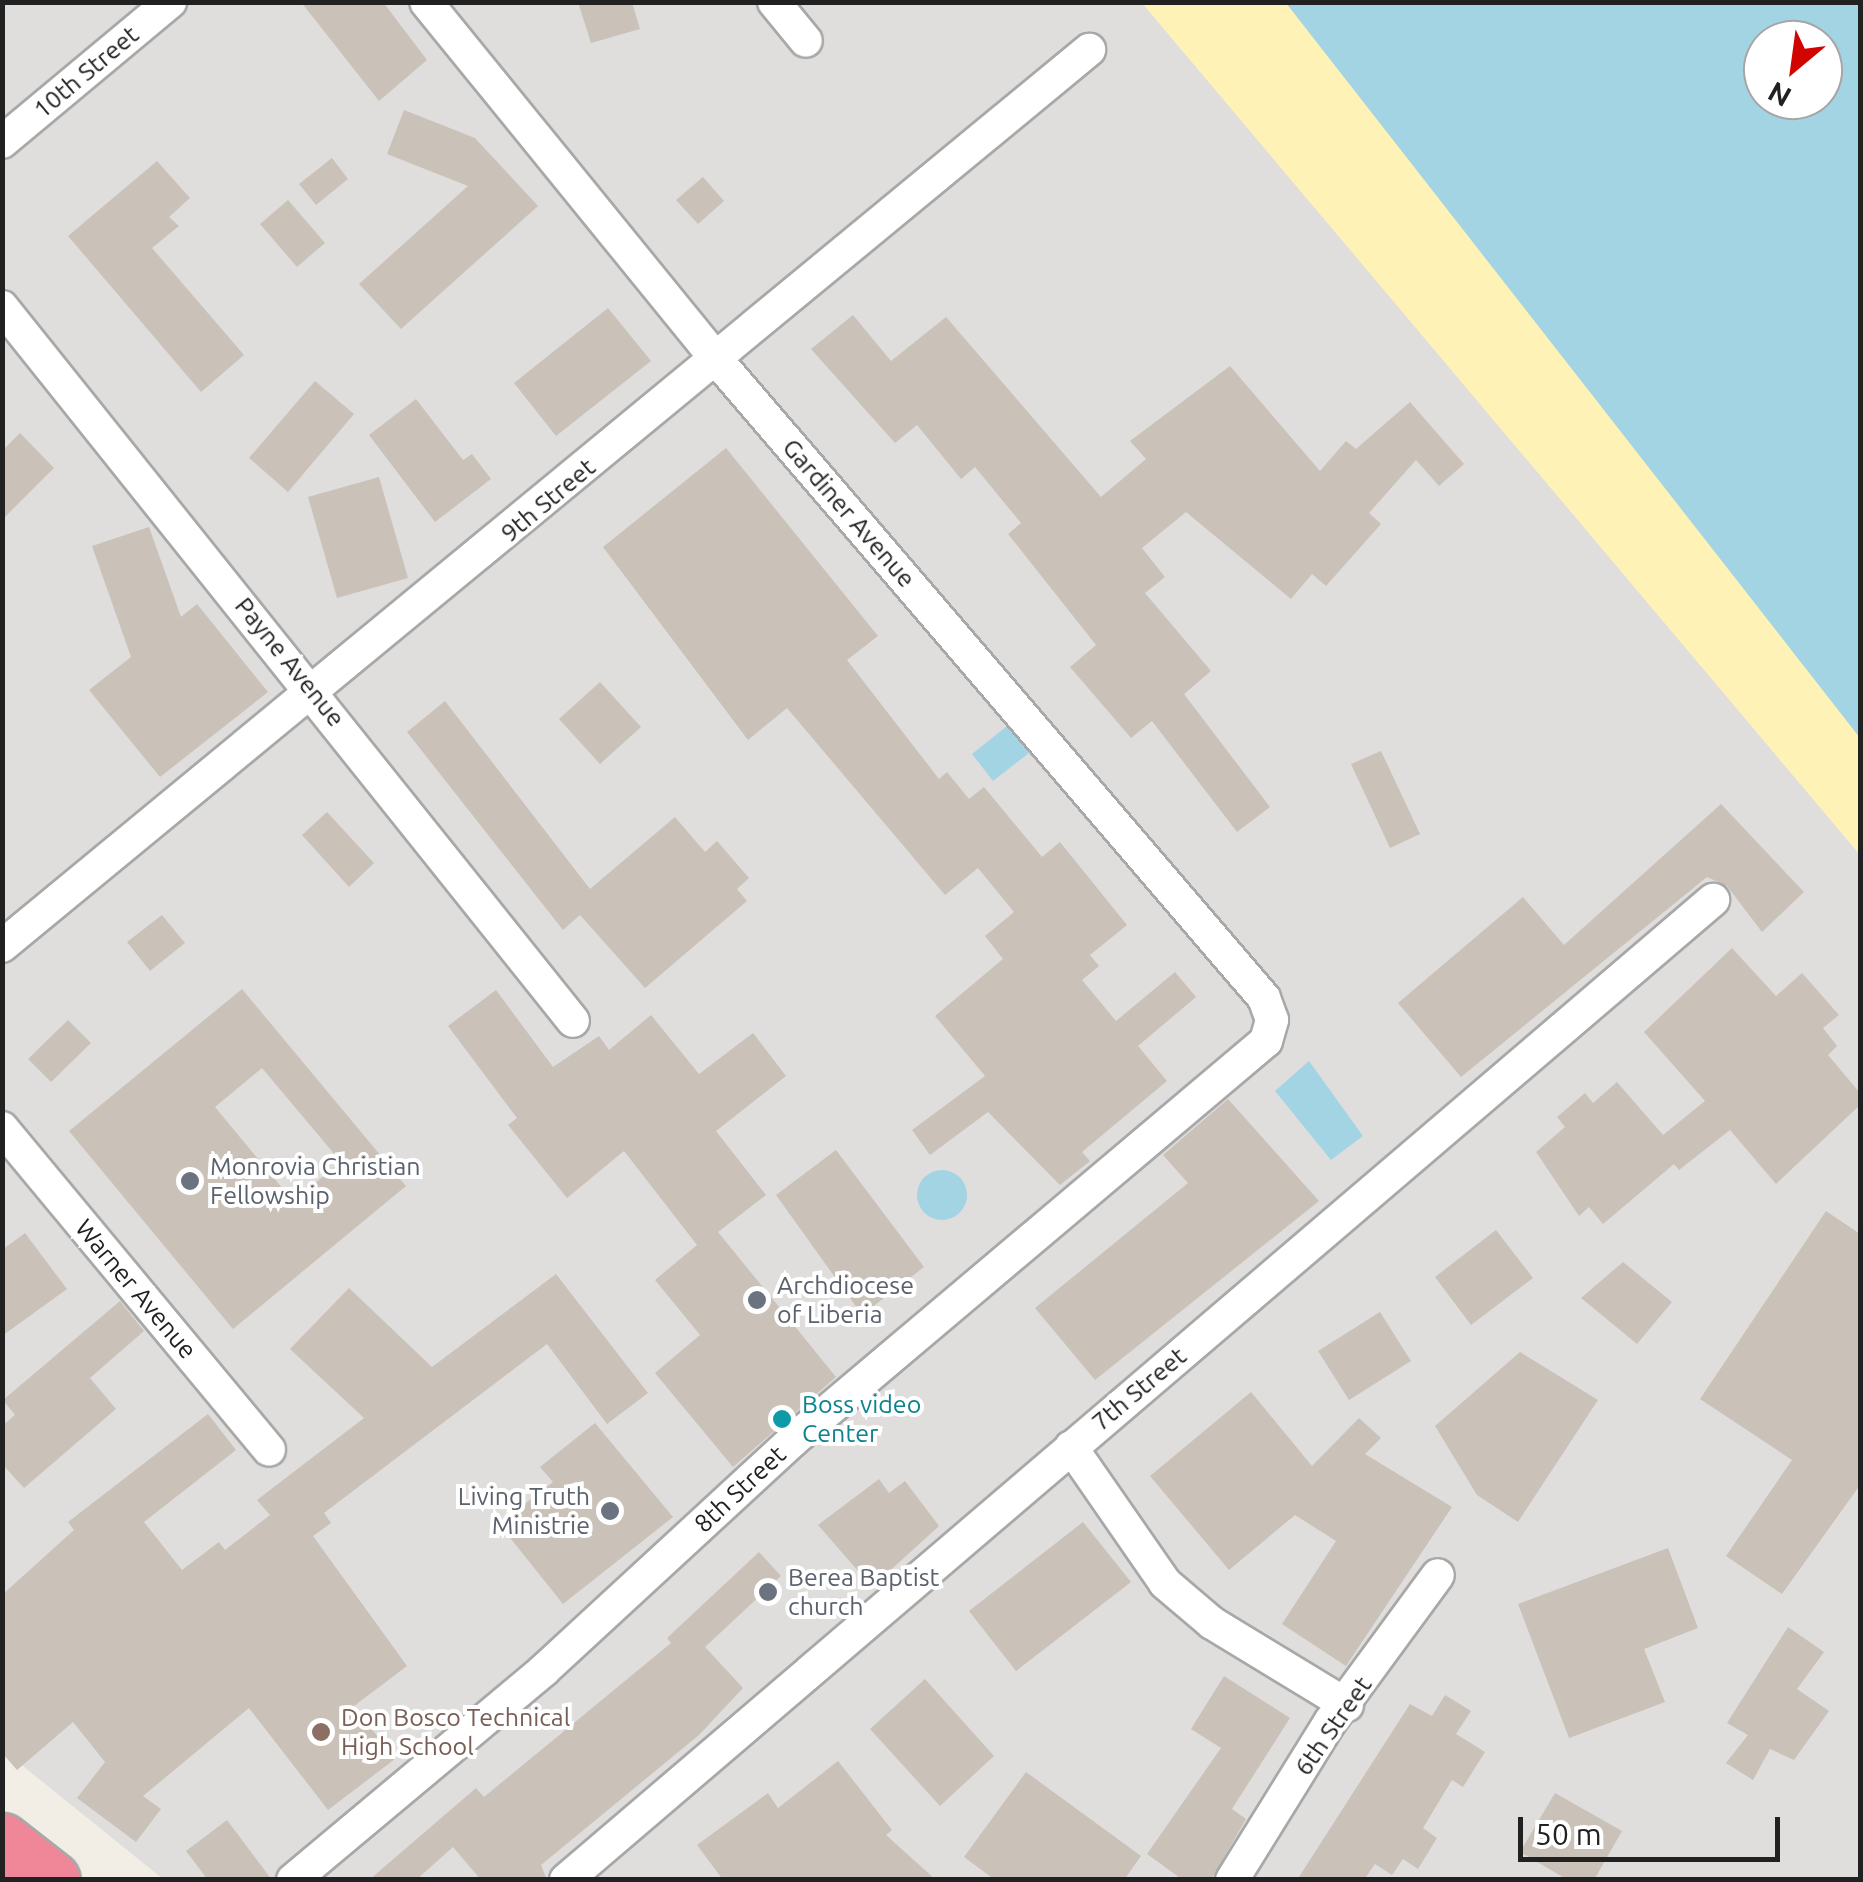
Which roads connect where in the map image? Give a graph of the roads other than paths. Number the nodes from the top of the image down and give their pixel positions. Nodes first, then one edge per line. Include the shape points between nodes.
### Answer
1 (170, 2) edge
2 (426, 2) edge
3 (774, 2) edge
4 (806, 42) dead end
5 (1090, 50) dead end
6 (2, 142) edge
7 (2, 307) edge
8 (717, 360) junction
9 (315, 693) junction
10 (1713, 900) dead end
11 (2, 946) edge
12 (1272, 1020) joint
13 (573, 1021) dead end
14 (2, 1128) edge
15 (1071, 1447) junction
16 (269, 1450) dead end
17 (1438, 1575) dead end
18 (1347, 1705) junction
19 (2, 1841) edge
20 (52, 1880) edge
21 (293, 1880) edge
22 (566, 1880) edge
23 (1232, 1880) edge

1 - 6 street, 10th Street
2 - 8 street, Gardiner Avenue
3 - 4 street
5 - 8 street, 9th Street
7 - 9 street, Payne Avenue
8 - 9 street, 9th Street
8 - 12 street, Gardiner Avenue via 1264,998
9 - 11 street, 9th Street
9 - 13 street, Payne Avenue
10 - 15 street, 7th Street
12 - 21 street, 8th Street via 1266,1041 792,1441 544,1670
14 - 16 street, Warner Avenue
15 - 18 street via 1166,1583 1212,1623
15 - 22 street, 7th Street
17 - 18 street, 6th Street
18 - 23 street, 6th Street
19 - 20 highway

